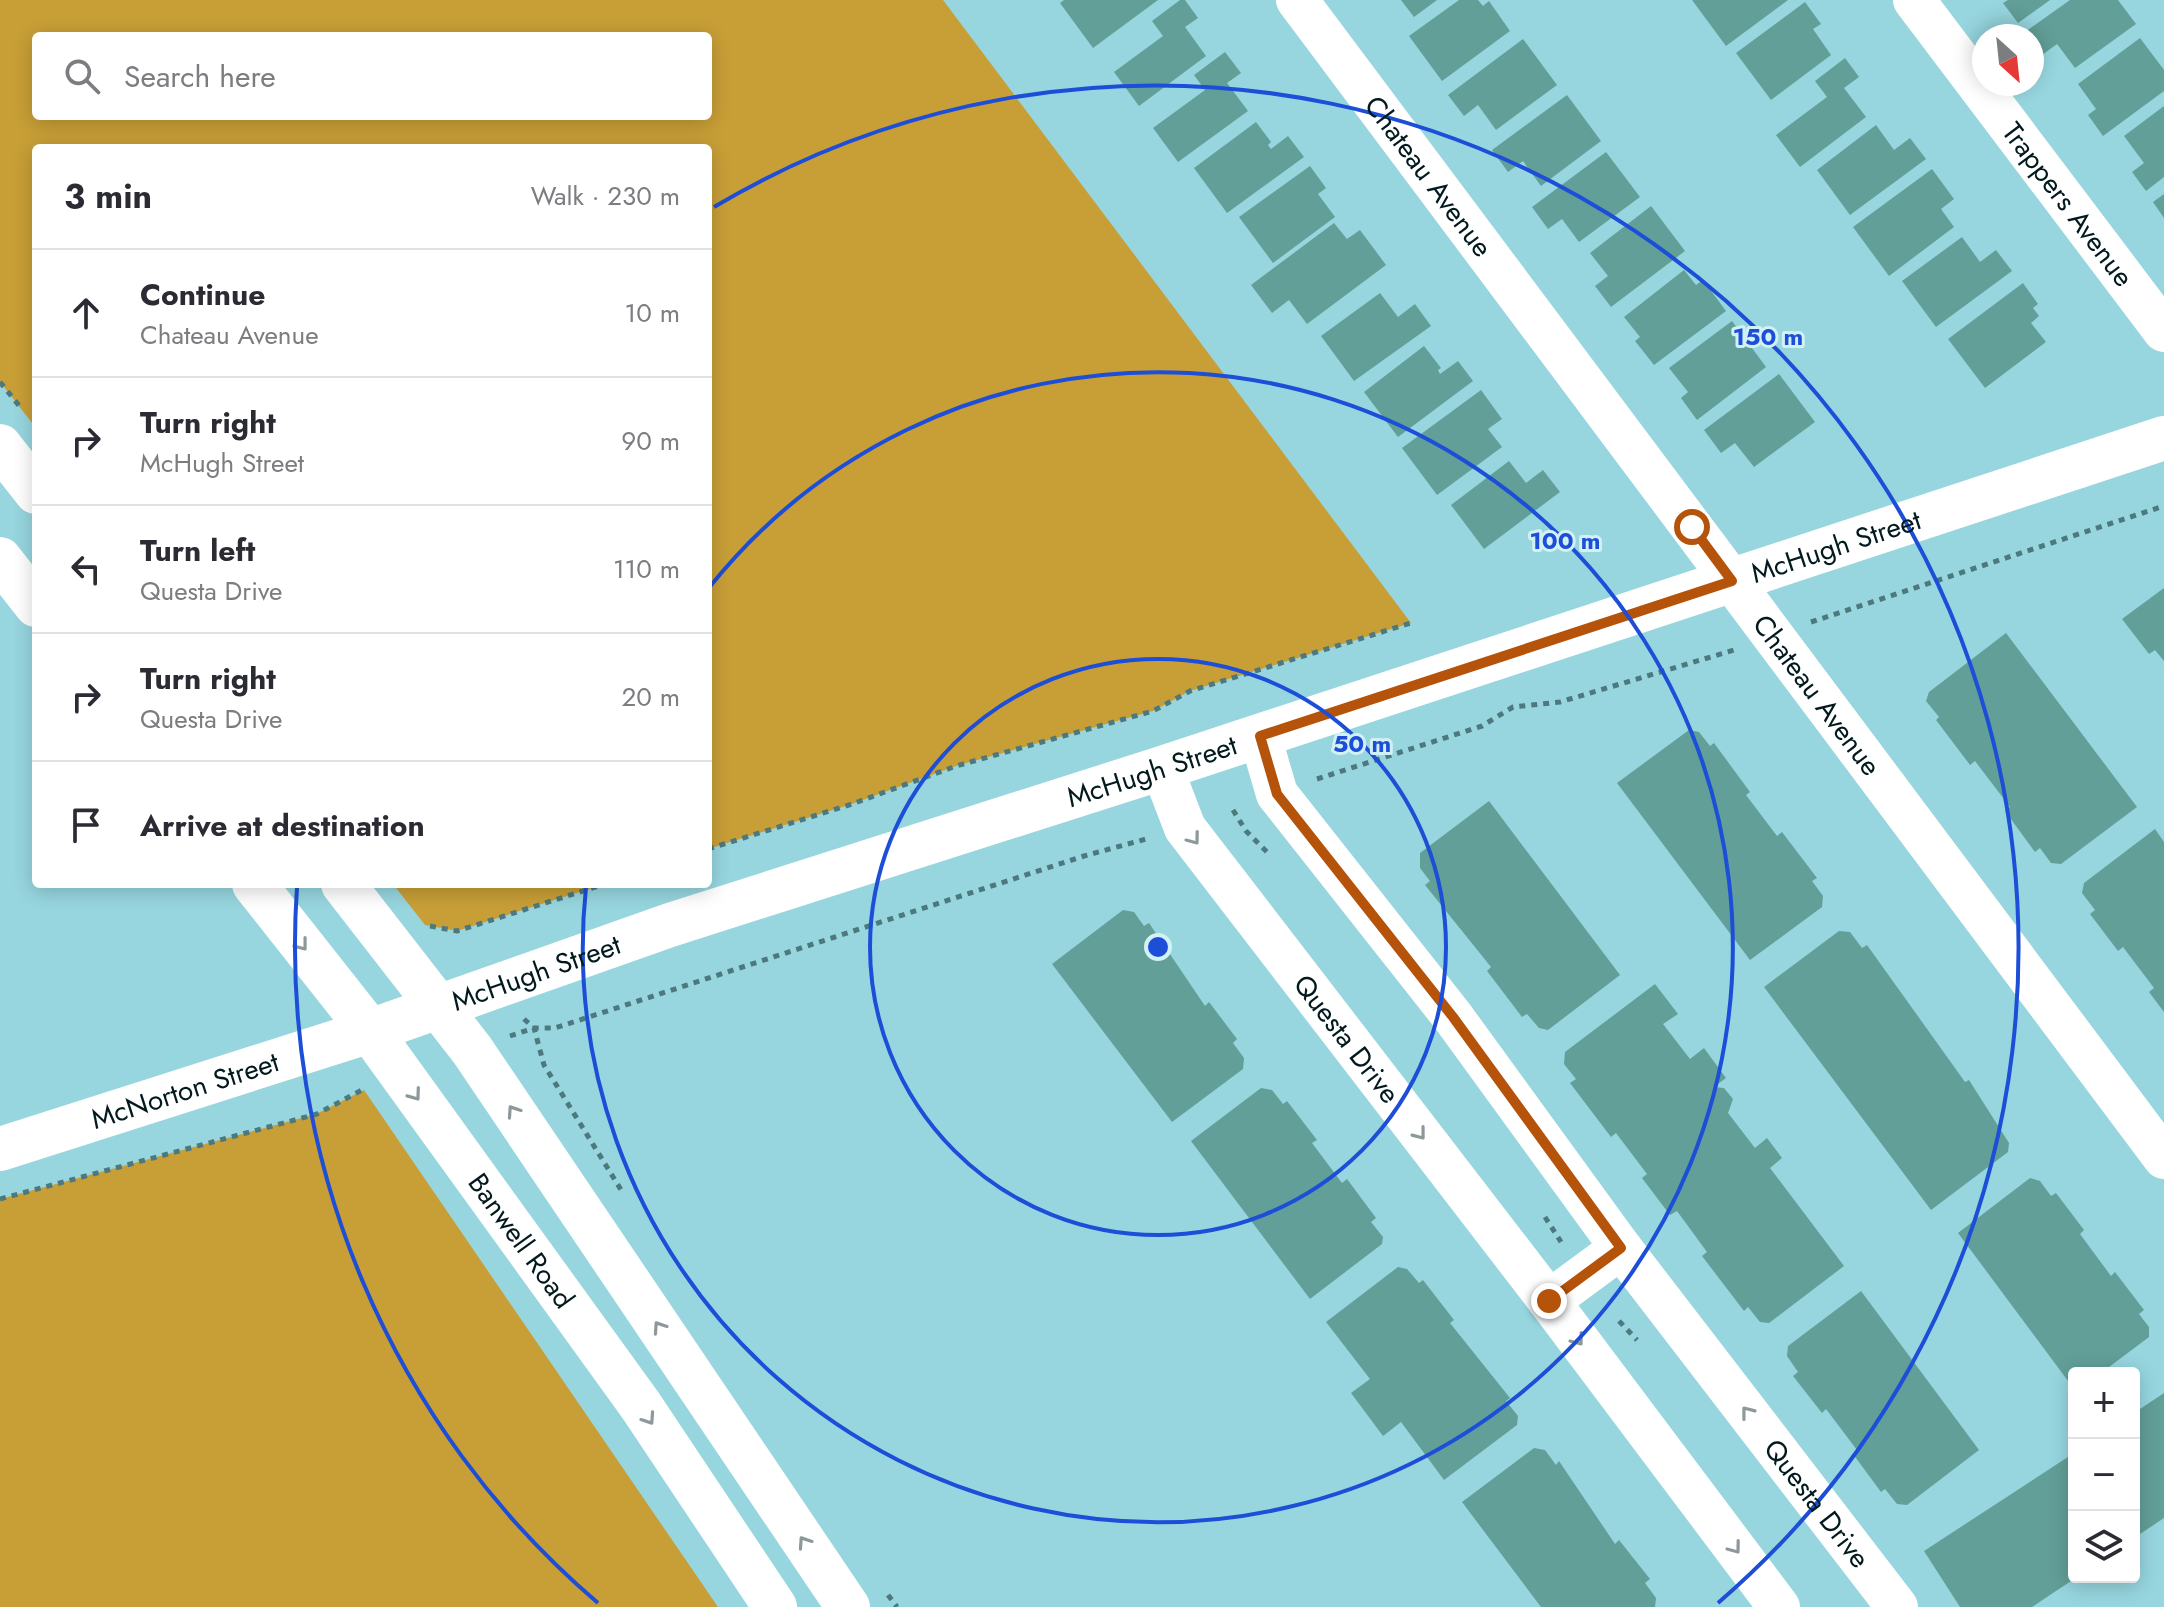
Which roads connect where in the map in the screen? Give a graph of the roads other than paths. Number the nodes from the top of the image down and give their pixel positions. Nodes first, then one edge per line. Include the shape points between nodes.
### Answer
1 (1297, 0) edge
2 (1914, 0) edge
3 (2164, 331) edge
4 (14, 431) edge
5 (2164, 438) edge
6 (32, 481) edge
7 (0, 559) edge
8 (1732, 581) junction
9 (32, 600) edge
10 (1260, 736) junction
11 (1162, 768) junction
12 (257, 888) edge
13 (346, 888) edge
14 (440, 1006) junction
15 (370, 1031) junction
16 (0, 1149) edge
17 (2164, 1158) edge
18 (1621, 1248) junction
19 (1549, 1301) junction
20 (775, 1607) edge
21 (848, 1607) edge
22 (1779, 1607) edge
23 (1897, 1607) edge

1 - 8 street, Chateau Avenue
2 - 3 street, Trappers Avenue
4 - 6 main road
5 - 8 main road, McHugh Street
7 - 9 main road
8 - 10 main road, McHugh Street
8 - 17 street, Chateau Avenue
10 - 11 main road, McHugh Street
10 - 18 street, Questa Drive via 1277,794 1453,1017
11 - 14 main road, McHugh Street via 670,925
11 -> 19 street, Questa Drive via 1185,828
12 -> 15 main road, Banwell Road
13 - 14 main road
14 - 15 main road, McHugh Street
21 -> 14 main road
15 - 16 main road, McNorton Street
15 -> 20 main road, Banwell Road via 641,1406
18 - 19 street
23 -> 18 street, Questa Drive
19 -> 22 street, Questa Drive

